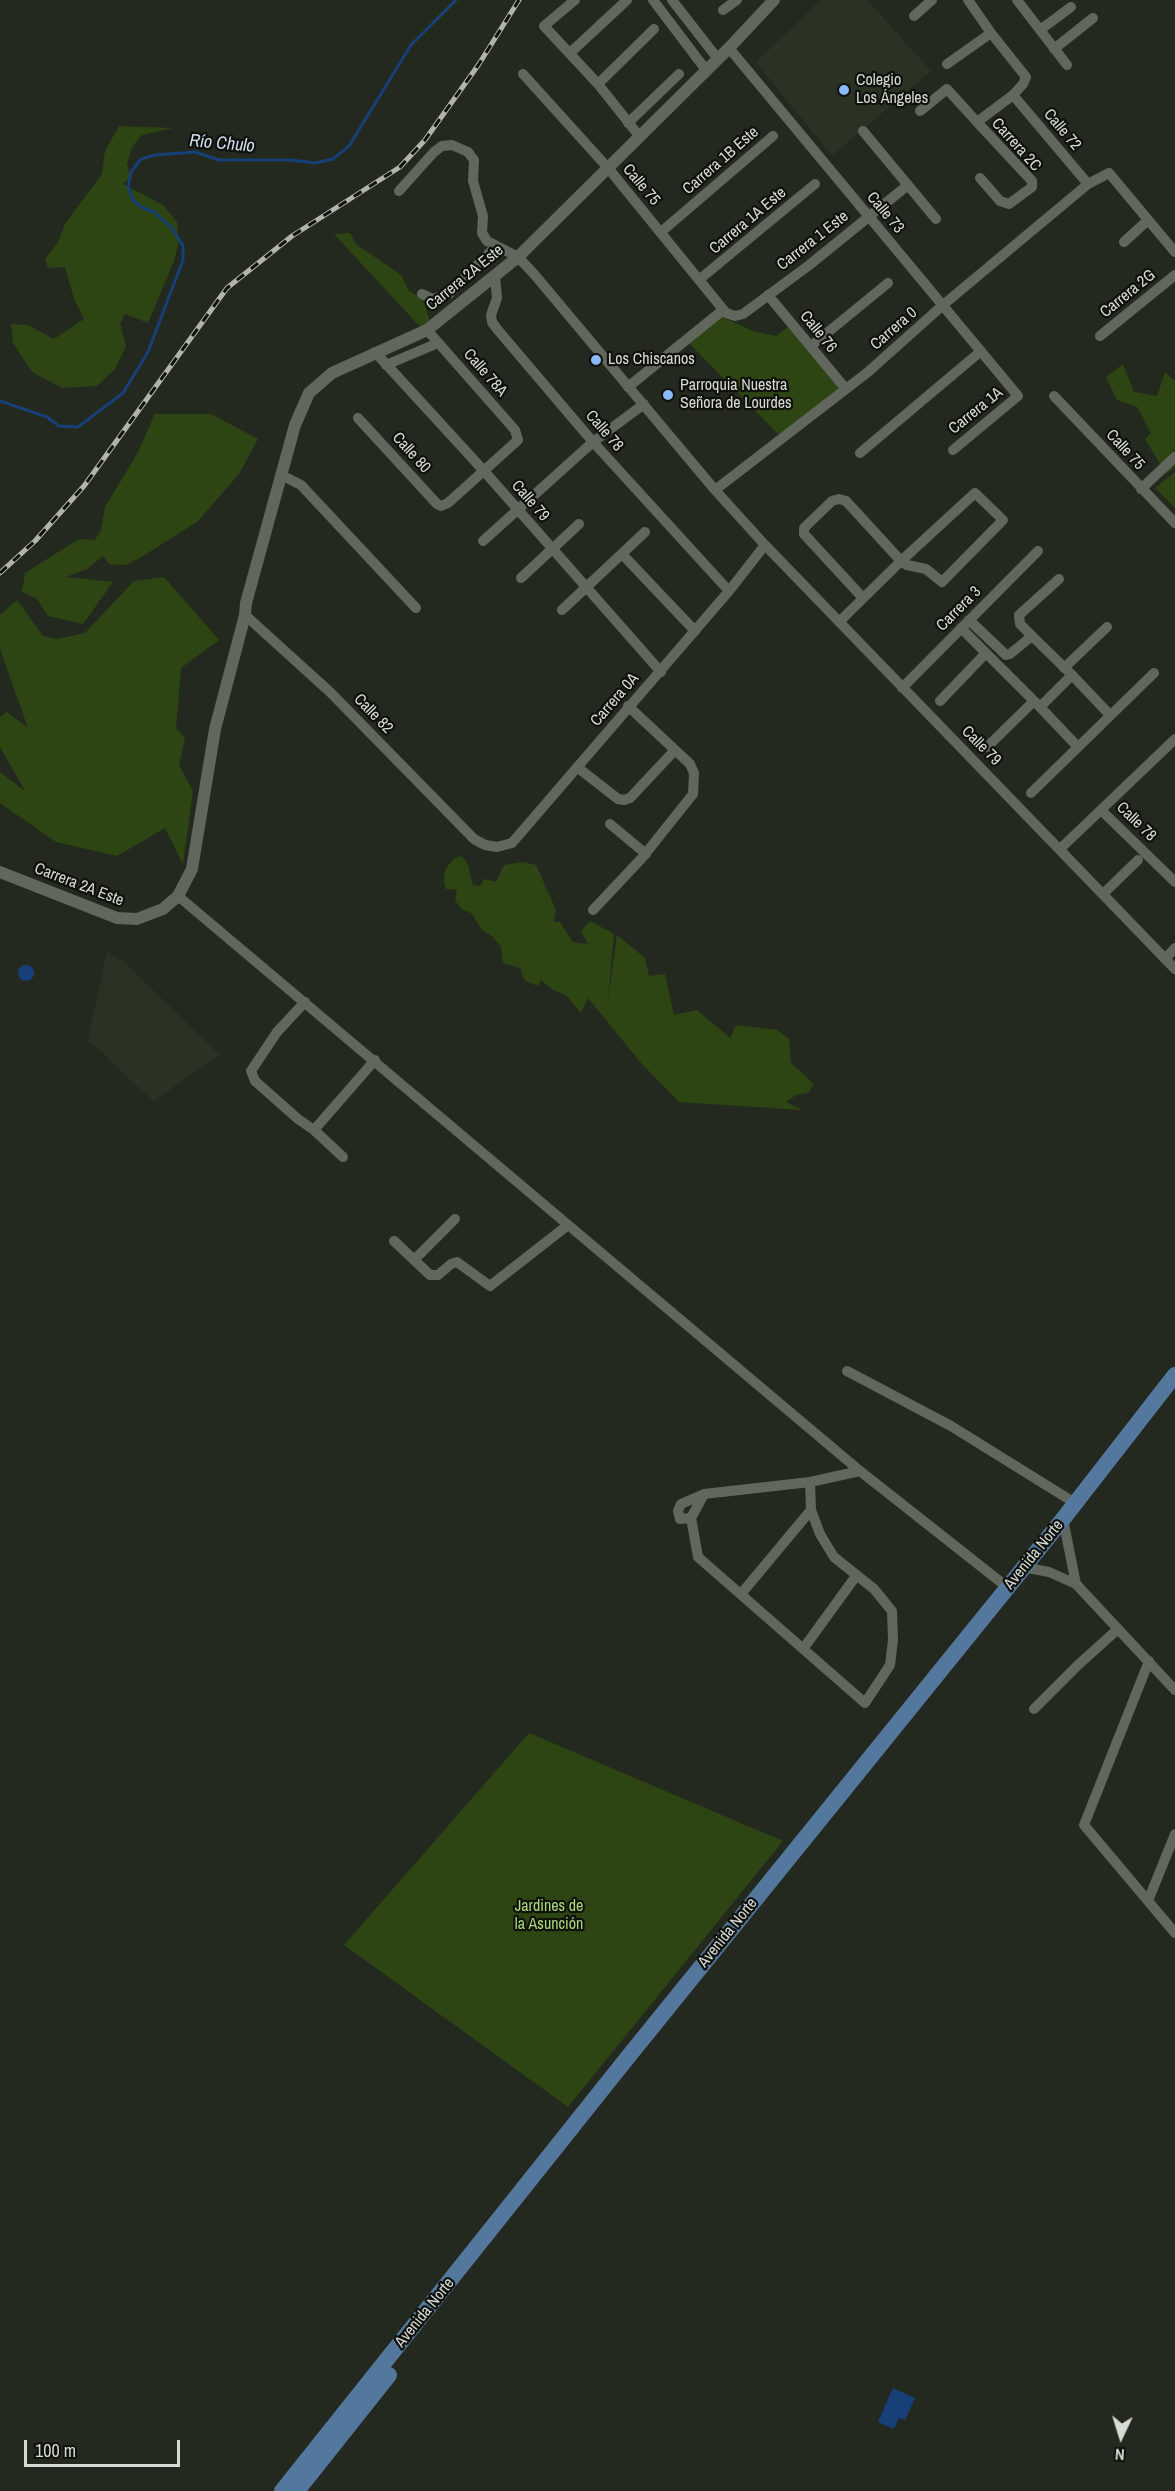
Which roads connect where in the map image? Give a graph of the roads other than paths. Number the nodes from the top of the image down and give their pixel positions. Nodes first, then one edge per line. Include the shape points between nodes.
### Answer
1 (575, 0) edge
2 (627, 0) edge
3 (653, 0) edge
4 (672, 0) edge
5 (737, 0) edge
6 (774, 0) edge
7 (932, 0) edge
8 (969, 0) edge
9 (1017, 0) edge
10 (1071, 7) dead end
11 (723, 10) dead end
12 (914, 16) dead end
13 (1093, 18) dead end
14 (654, 29) dead end
15 (1040, 30) junction
16 (991, 33) junction
17 (729, 48) junction
18 (1054, 49) junction
19 (570, 53) junction
20 (718, 59) junction
21 (947, 64) dead end
22 (1067, 65) dead end
23 (706, 70) junction
24 (523, 74) dead end
25 (679, 74) dead end
26 (598, 84) junction
27 (1013, 95) junction
28 (921, 111) dead end
29 (976, 122) junction
30 (628, 123) junction
31 (863, 131) dead end
32 (640, 136) junction
33 (773, 136) dead end
34 (608, 168) junction
35 (980, 178) dead end
36 (815, 184) dead end
37 (1088, 184) junction
38 (908, 185) junction
39 (399, 191) dead end
40 (869, 216) junction
41 (936, 219) dead end
42 (1148, 220) junction
43 (661, 232) junction
44 (1124, 242) dead end
45 (496, 246) junction
46 (1175, 252) edge
47 (518, 257) junction
48 (1175, 275) edge
49 (495, 276) junction
50 (700, 279) junction
51 (888, 283) dead end
52 (422, 294) dead end
53 (768, 295) junction
54 (943, 305) junction
55 (723, 310) junction
56 (735, 316) joint
57 (427, 330) junction
58 (1100, 336) dead end
59 (438, 343) junction
60 (811, 346) junction
61 (981, 351) junction
62 (375, 352) junction
63 (386, 365) junction
64 (628, 387) junction
65 (845, 388) junction
66 (1018, 396) joint
67 (1054, 396) dead end
68 (644, 404) junction
69 (358, 418) dead end
70 (593, 442) junction
71 (953, 450) dead end
72 (860, 453) dead end
73 (1175, 457) edge
74 (484, 471) junction
75 (282, 475) junction
76 (1141, 489) junction
77 (715, 490) junction
78 (519, 511) junction
79 (1175, 523) edge
80 (579, 524) dead end
81 (645, 532) dead end
82 (483, 541) dead end
83 (765, 545) junction
84 (553, 550) junction
85 (1038, 551) dead end
86 (622, 554) junction
87 (901, 561) junction
88 (521, 578) dead end
89 (1059, 579) dead end
90 (586, 588) junction
91 (729, 591) junction
92 (863, 598) junction
93 (416, 608) dead end
94 (246, 609) junction
95 (562, 610) dead end
96 (969, 620) junction
97 (839, 622) junction
98 (1107, 627) dead end
99 (961, 628) junction
100 (695, 631) junction
101 (1032, 636) junction
102 (986, 653) junction
103 (661, 672) junction
104 (1068, 672) junction
105 (1154, 673) dead end
106 (902, 688) junction
107 (940, 702) dead end
108 (1037, 704) junction
109 (628, 706) junction
110 (1110, 715) junction
111 (1175, 739) edge
112 (987, 747) dead end
113 (1078, 747) junction
114 (675, 750) junction
115 (577, 767) junction
116 (1031, 793) dead end
117 (1101, 810) junction
118 (610, 824) dead end
119 (474, 839) joint
120 (1060, 849) junction
121 (646, 854) junction
122 (1138, 860) dead end
123 (0, 872) edge
124 (1175, 882) edge
125 (1103, 894) junction
126 (178, 896) junction
127 (594, 910) dead end
128 (1175, 948) edge
129 (1165, 958) junction
130 (1175, 969) edge
131 (305, 1002) junction
132 (375, 1060) junction
133 (314, 1130) junction
134 (343, 1158) dead end
135 (455, 1219) dead end
136 (568, 1225) junction
137 (394, 1241) dead end
138 (414, 1260) junction
139 (847, 1371) dead end
140 (1175, 1375) edge
141 (1175, 1389) edge
142 (860, 1471) junction
143 (810, 1482) junction
144 (705, 1494) junction
145 (1075, 1503) junction
146 (811, 1510) junction
147 (691, 1518) junction
148 (1063, 1526) junction
149 (1027, 1568) junction
150 (856, 1576) junction
151 (1076, 1584) junction
152 (1007, 1587) junction
153 (741, 1594) junction
154 (1118, 1629) junction
155 (803, 1649) junction
156 (1149, 1661) junction
157 (1175, 1690) edge
158 (1034, 1709) dead end
159 (1175, 1834) edge
160 (1148, 1901) junction
161 (1175, 1933) edge
162 (282, 2491) edge
163 (297, 2491) edge

1 - 19 street via 544,26
2 - 19 street
3 - 23 street
4 - 20 street
5 - 11 street
6 - 17 street, Carrera 2A Este
7 - 12 street
8 - 16 street
9 - 15 street
10 - 15 street
13 - 18 street
14 - 26 street
15 - 18 street
16 - 21 street
16 - 27 street, Carrera 2C via 1026,77
17 - 20 street, Carrera 2A Este
17 - 40 street, Calle 73
18 - 22 street
19 - 26 street
20 - 23 street, Carrera 2A Este
23 - 32 street, Carrera 2A Este
24 - 34 street, Calle 75
25 - 30 street
26 - 30 street
27 - 29 street, Carrera 2C
27 - 37 street, Calle 72
28 - 29 street via 947,89
29 - 35 street, Carrera 2C via 1032,181 1032,187 1009,204 1000,201
30 - 32 street
31 - 38 street
32 - 34 street, Carrera 2A Este
33 - 43 street, Carrera 1B Este
34 - 43 street, Calle 75
34 - 47 street, Carrera 2A Este
36 - 50 street, Carrera 1A Este
37 - 42 street, Carrera 0 via 1109,173
37 - 54 street, Carrera 0
38 - 40 street, Carrera 1 Este
38 - 41 street
39 - 45 street via 442,146 461,148 474,160 473,181 483,216 482,233
40 - 53 street, Carrera 1 Este
40 - 54 street, Calle 73
42 - 44 street
42 - 46 street
43 - 50 street, Calle 75
45 - 47 street
45 - 52 street via 449,294 433,299
47 - 49 street, Carrera 2A Este
47 - 64 street
48 - 58 street, Carrera 2G
49 - 57 street, Carrera 2A Este
49 - 70 street, Calle 78 via 497,298 492,322
50 - 55 street, Calle 75
51 - 60 street
53 - 56 street, Carrera 1 Este
53 - 60 street, Calle 76
54 - 61 street, Calle 73
54 - 65 street, Carrera 0
55 - 56 street, Calle 75
55 - 64 street
57 - 59 street, Calle 78A
57 - 62 street, Carrera 2A Este
59 - 63 street
59 - 74 street, Calle 78A via 519,437
60 - 65 street, Calle 76
61 - 66 street, Calle 73
61 - 72 street
62 - 63 street, Calle 79
62 - 75 street, Carrera 2A Este via 333,373 309,393 295,425
63 - 74 street, Calle 79
64 - 68 street
65 - 77 street, Carrera 0
66 - 71 street, Carrera 1A
67 - 76 street, Calle 75
68 - 70 street
68 - 77 street
69 - 74 street, Calle 80 via 437,504 443,506
70 - 78 street
70 - 91 street, Calle 78
73 - 76 street
74 - 78 street, Calle 79
75 - 93 street via 301,485
75 - 94 street, Carrera 2A Este
76 - 79 street, Calle 75
77 - 83 street
78 - 82 street
78 - 84 street, Calle 79
80 - 84 street
81 - 86 street
83 - 91 street, Carrera 0A
83 - 97 street, Calle 79
84 - 88 street
84 - 90 street, Calle 79
85 - 96 street, Carrera 3
86 - 90 street
86 - 100 street
87 - 87 street via 926,569 942,582 1003,520 975,493
87 - 92 street
87 - 92 street via 846,501 832,501 804,528 804,534
89 - 101 street via 1019,615 1020,624
90 - 95 street
90 - 103 street, Calle 79
91 - 100 street, Carrera 0A
92 - 97 street
94 - 119 street, Calle 82
94 - 126 street, Carrera 2A Este via 215,729 192,869
96 - 99 street, Carrera 3
96 - 101 street via 1006,655
97 - 106 street, Calle 79
98 - 104 street
99 - 102 street
99 - 106 street, Carrera 3
100 - 103 street, Carrera 0A
101 - 104 street
102 - 107 street
102 - 108 street
103 - 109 street, Carrera 0A
104 - 108 street
104 - 110 street
105 - 110 street
106 - 120 street, Calle 79
108 - 112 street
108 - 113 street
109 - 114 street
109 - 115 street, Carrera 0A
110 - 113 street
111 - 117 street
113 - 116 street
114 - 115 street via 624,800
114 - 121 street via 694,773 693,794
115 - 119 street, Carrera 0A via 512,843 497,847
117 - 120 street
117 - 124 street, Calle 78
118 - 121 street
120 - 125 street, Calle 79
121 - 127 street
122 - 125 street
123 - 126 street, Carrera 2A Este via 105,915 128,920 163,909
125 - 129 street, Calle 79
126 - 131 street
128 - 129 street
129 - 130 street, Calle 79
131 - 132 street
131 - 133 street via 277,1032 251,1071 255,1081
132 - 133 street
132 - 136 street
133 - 134 street
135 - 138 street
136 - 138 street via 490,1286 460,1263 432,1276
136 - 142 street
137 - 138 street
139 - 145 street via 951,1426
140 - 145 main road, Avenida Norte
141 - 148 main road, Avenida Norte
142 - 143 street
142 - 152 street
143 - 144 street
143 - 146 street
144 - 147 street
144 - 147 street via 681,1504 680,1519
145 - 148 main road, Avenida Norte
146 - 150 street via 834,1557
146 - 153 street
147 - 153 street via 698,1557
148 - 149 main road, Avenida Norte
148 - 151 street
149 - 151 street via 1049,1572
149 - 152 main road, Avenida Norte
149 - 163 main road, Avenida Norte
150 - 155 street
150 - 155 street via 874,1589 892,1611 890,1665 865,1703
151 - 154 street
152 - 162 main road, Avenida Norte
153 - 155 street
154 - 156 street
154 - 158 street
156 - 157 street
156 - 160 street via 1084,1826
159 - 160 street
160 - 161 street

